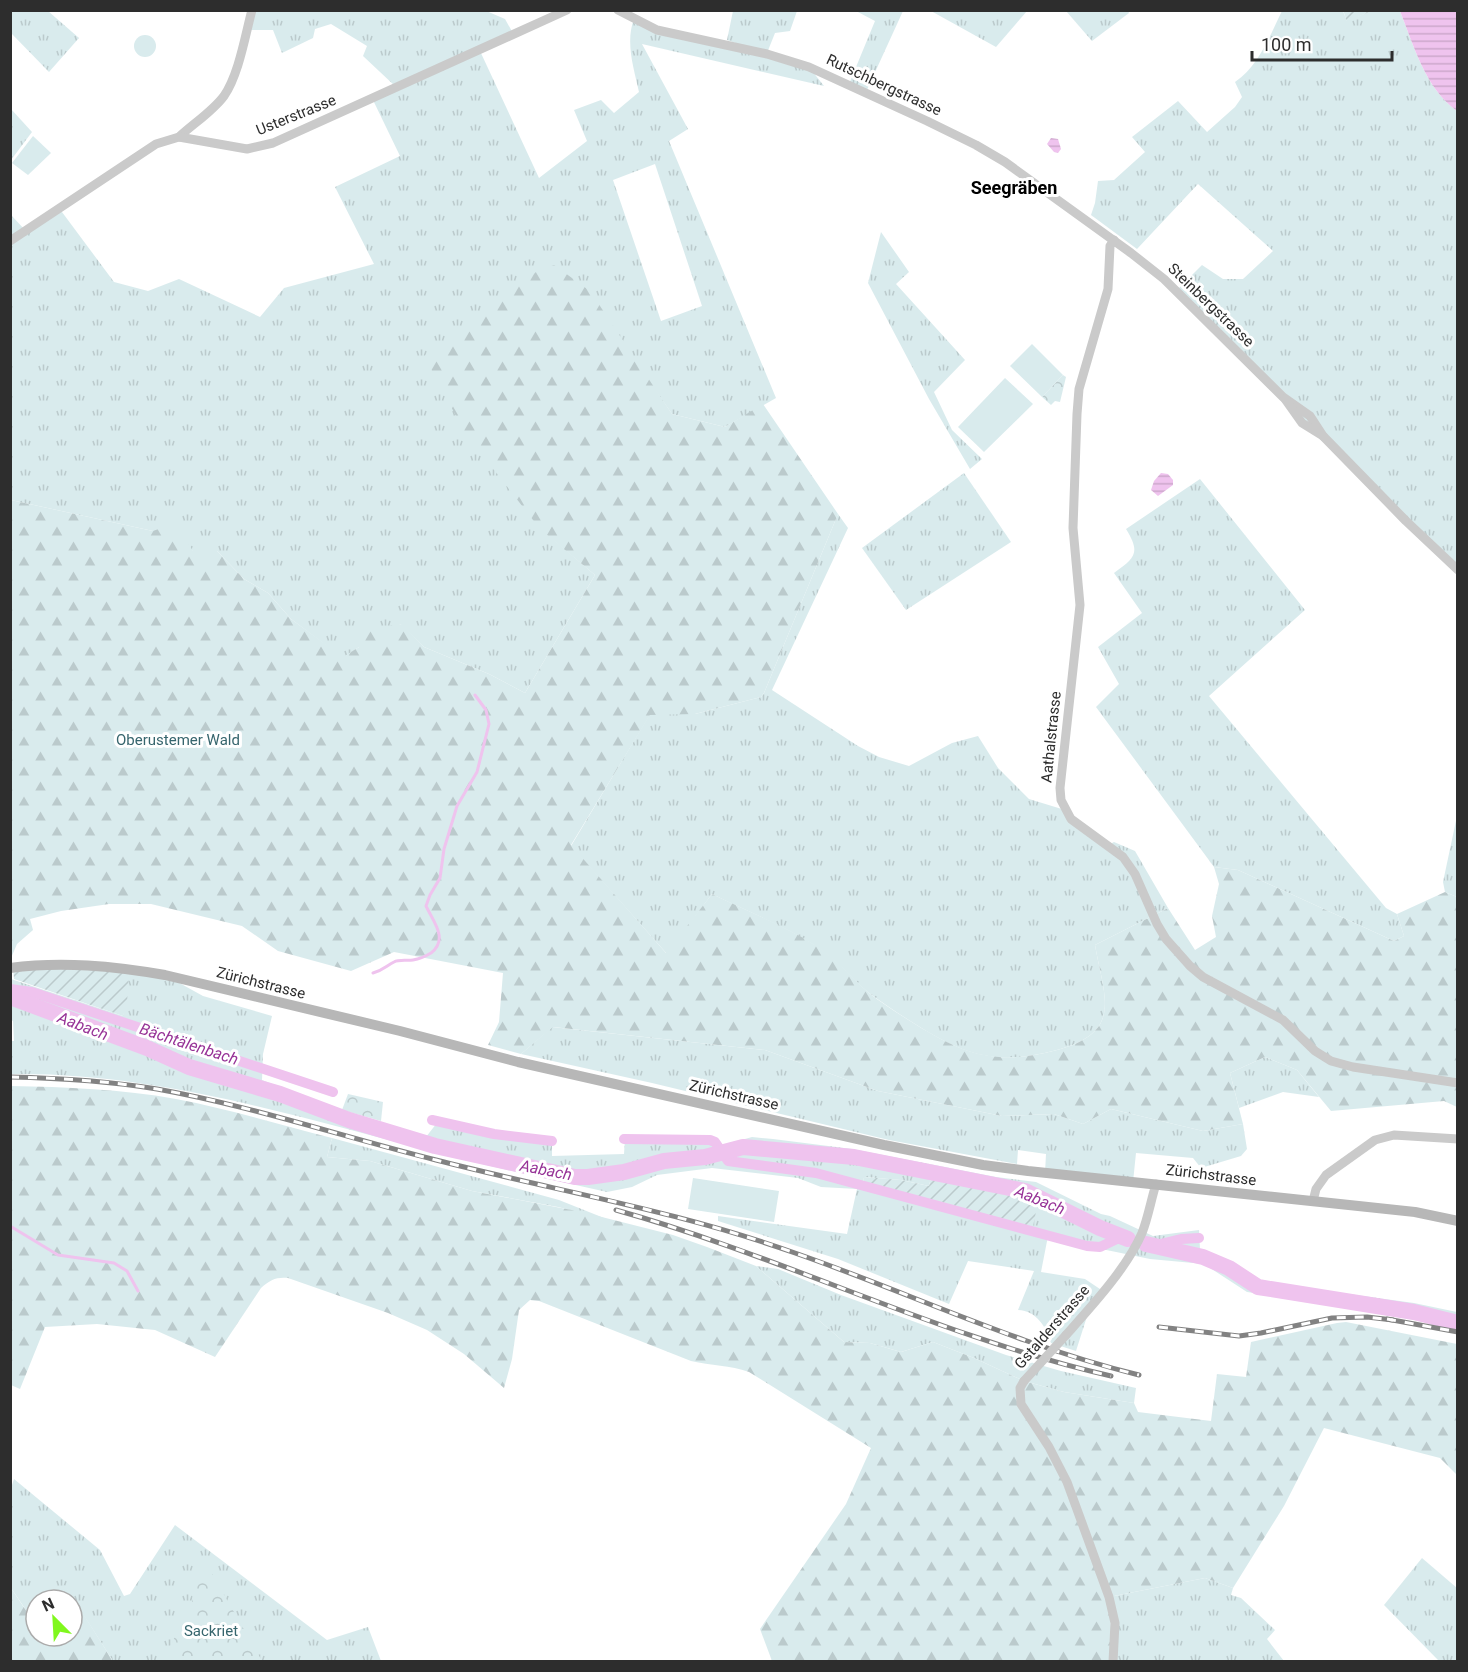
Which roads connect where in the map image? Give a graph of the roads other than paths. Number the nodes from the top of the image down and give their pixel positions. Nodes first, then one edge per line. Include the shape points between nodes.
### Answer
1 (252, 10) edge
2 (567, 10) edge
3 (618, 10) edge
4 (179, 137) junction
5 (1114, 240) junction
6 (10, 241) edge
7 (1458, 570) edge
8 (10, 968) edge
9 (1458, 1083) edge
10 (1458, 1138) edge
11 (1156, 1184) junction
12 (1313, 1201) junction
13 (1458, 1221) edge
14 (1113, 1662) edge

1 - 4 street via 225,95
2 - 4 street, Usterstrasse via 273,143 247,149
3 - 5 street, Rutschbergstrasse via 657,30 809,67 882,99 992,154
4 - 6 street via 146,150
5 - 7 street, Steinbergstrasse via 1164,279 1283,397 1310,416 1323,436
5 - 9 street, Aathalstrasse via 1110,246 1108,289 1079,389 1073,528 1080,605 1060,788 1065,810 1071,819 1124,857 1161,932 1203,977 1283,1020 1331,1061
8 - 11 main road, Zürichstrasse via 74,964 165,975 884,1146 1022,1171
10 - 12 street via 1381,1138 1326,1175
11 - 12 main road, Zürichstrasse
11 - 14 street, Gstalderstrasse, bridge via 1137,1243 1109,1283 1024,1381 1019,1396 1067,1482 1109,1597 1115,1623
12 - 13 main road, Zürichstrasse

